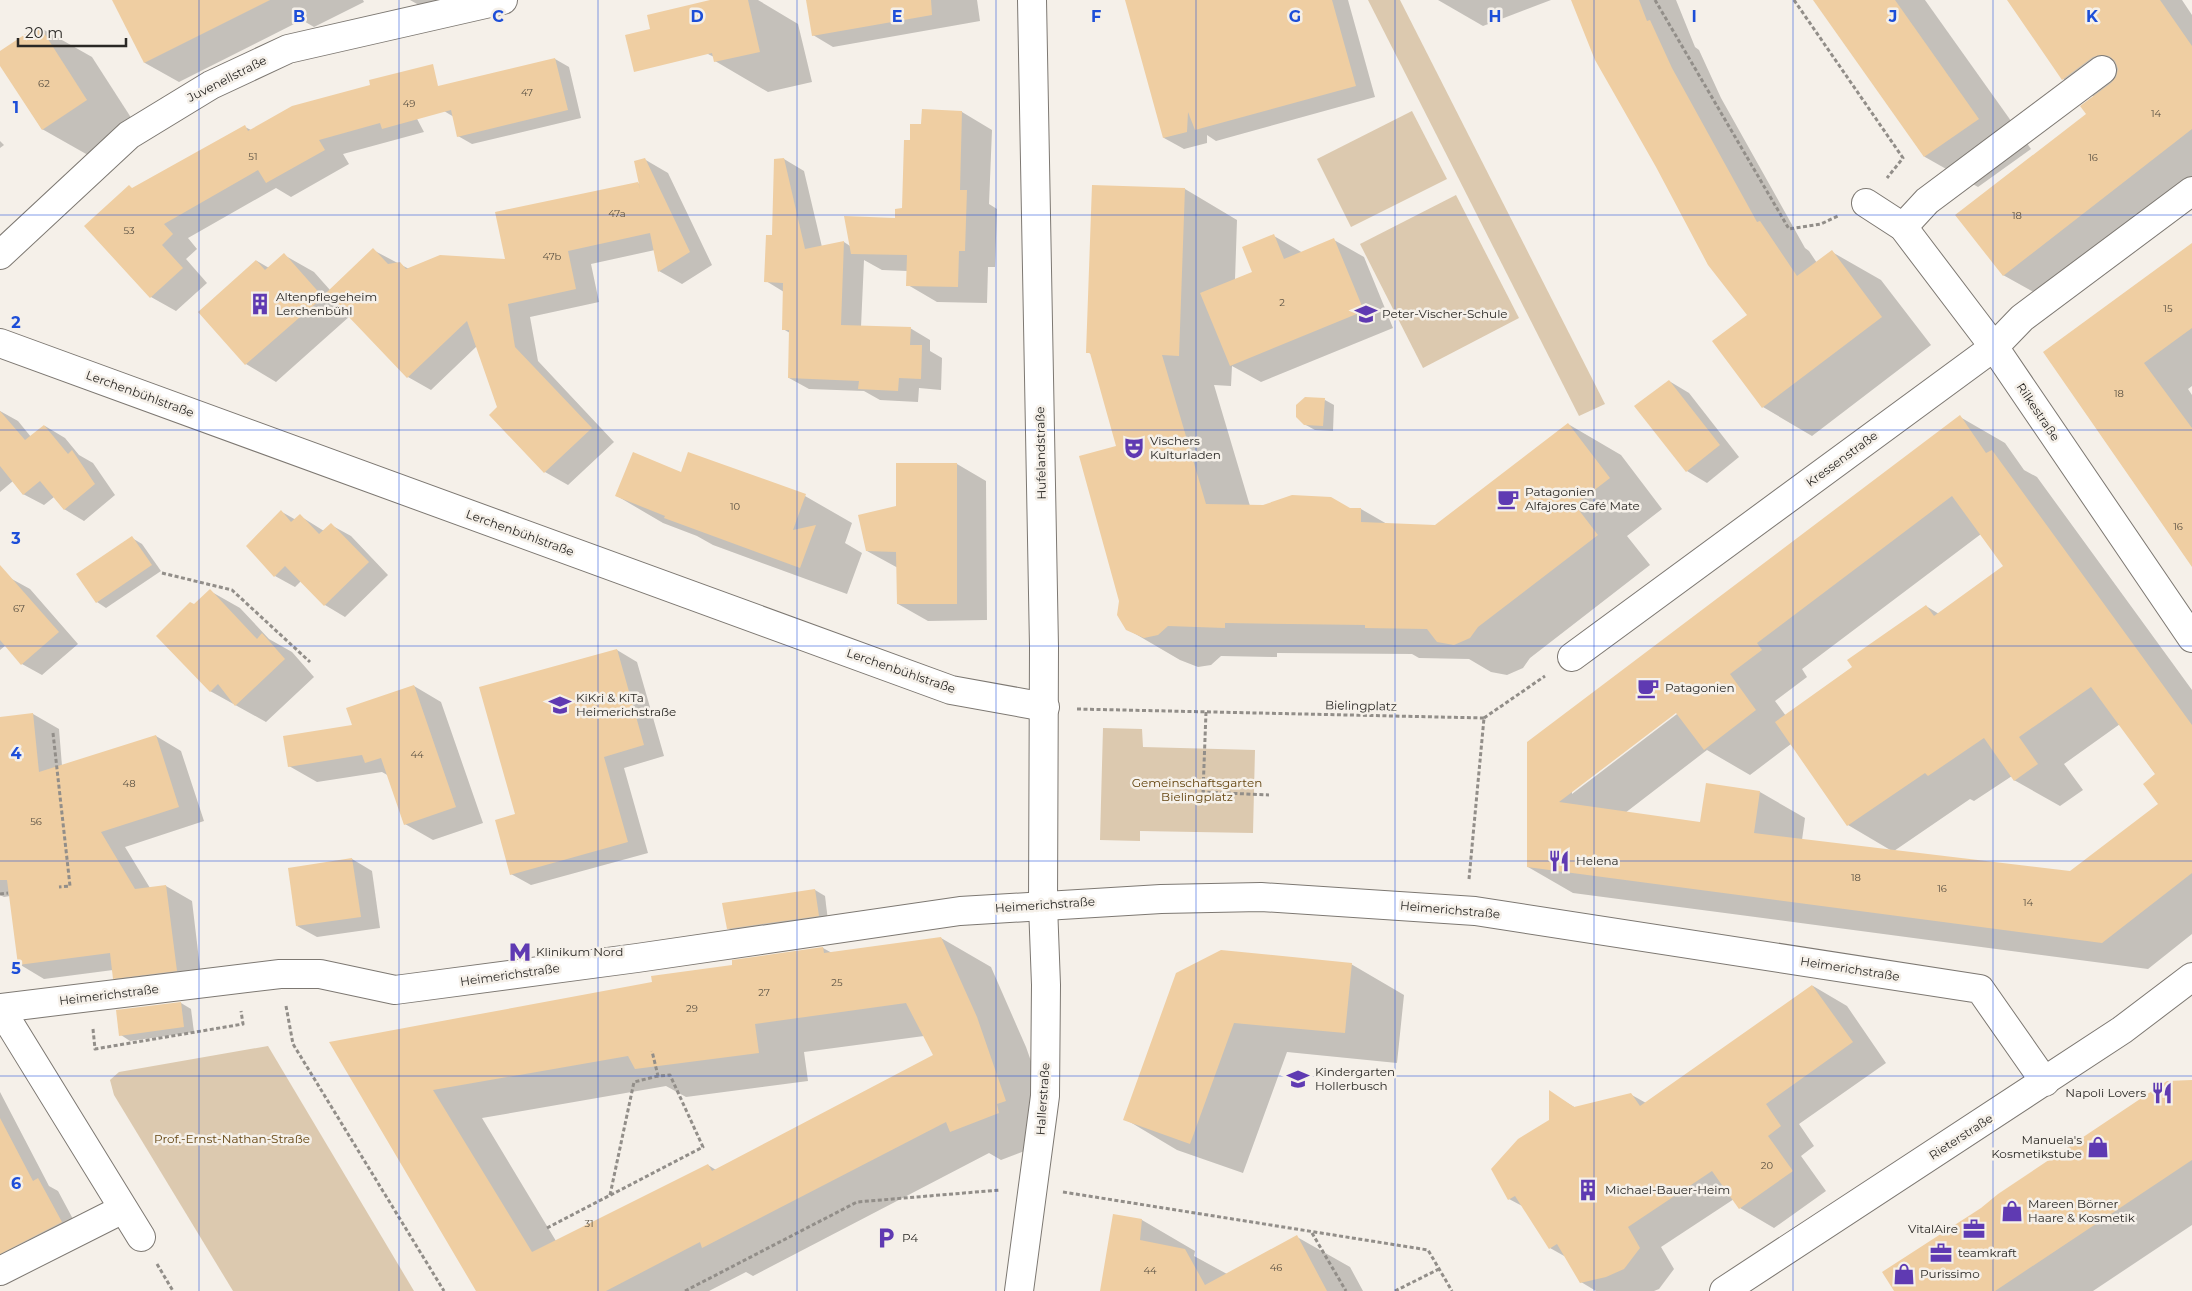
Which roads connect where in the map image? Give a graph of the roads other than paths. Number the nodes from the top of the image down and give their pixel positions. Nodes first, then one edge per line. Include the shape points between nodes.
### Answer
1 (504, 0) edge
2 (1032, 0) edge
3 (2102, 70) dead end
4 (2192, 191) edge
5 (1866, 203) road end
6 (1903, 228) junction
7 (0, 255) edge
8 (0, 343) edge
9 (1994, 347) junction
10 (2192, 638) edge
11 (1572, 657) road end
12 (1045, 708) junction
13 (1043, 905) junction
14 (2192, 977) edge
15 (0, 1008) edge
16 (2045, 1082) junction
17 (123, 1209) junction
18 (141, 1237) dead end
19 (0, 1271) edge
20 (1019, 1291) edge
21 (1724, 1291) edge

1 - 7 street, Juvenellstraße via 288,49 211,85 129,135
2 - 12 street, Hufelandstraße
3 - 6 street via 1927,202
4 - 9 street, Kressenstraße via 2022,318
5 - 6 street, Rilkestraße
6 - 9 street, Rilkestraße
8 - 12 street, Lerchenbühlstraße via 951,690
9 - 10 street, Rilkestraße
9 - 11 street, Kressenstraße
12 - 13 street, Hufelandstraße
13 - 15 street, Heimerichstraße via 960,911 395,990 320,974 280,974
13 - 16 street, Heimerichstraße via 1261,897 1466,910 1980,989
13 - 20 street, Hallerstraße via 1045,1096
14 - 16 street, Rieterstraße
15 - 17 street
16 - 21 street, Rieterstraße
17 - 18 street
17 - 19 street

